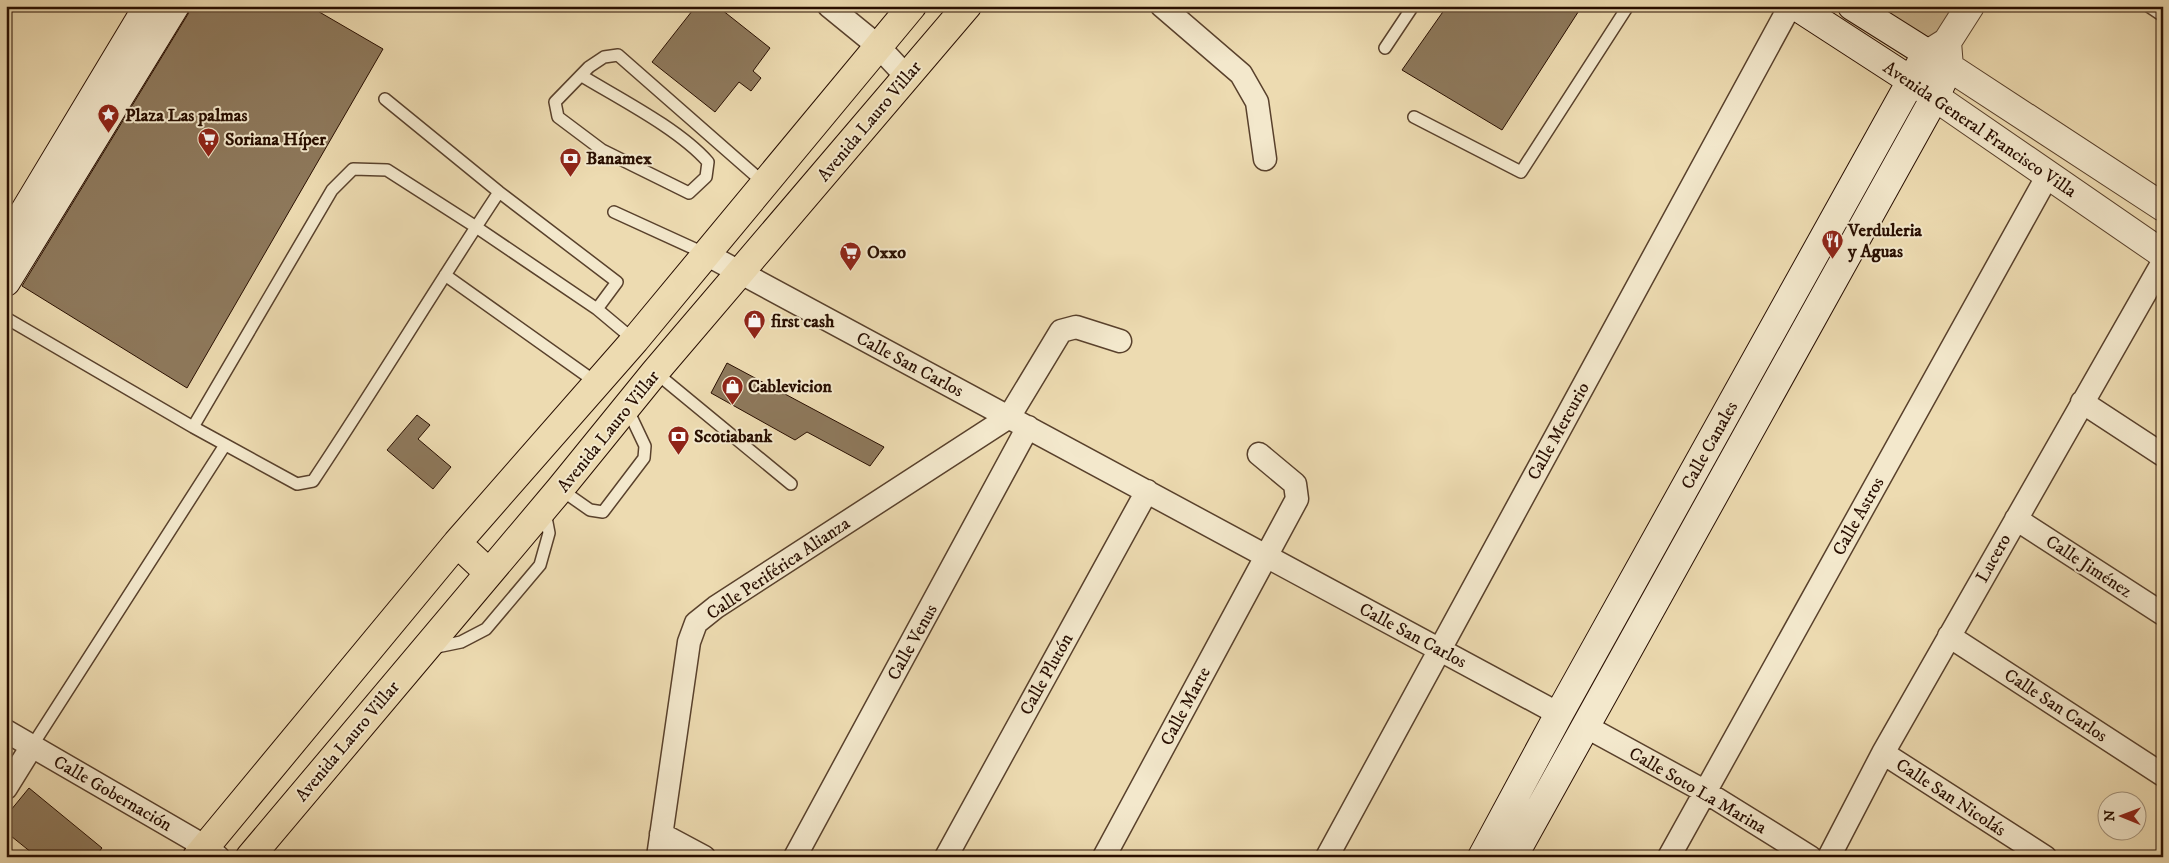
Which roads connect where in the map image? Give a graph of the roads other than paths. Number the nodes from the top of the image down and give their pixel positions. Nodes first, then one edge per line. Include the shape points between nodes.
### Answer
1 (148, 6) edge
2 (175, 6) edge
3 (829, 6) edge
4 (912, 6) edge
5 (967, 6) edge
6 (1162, 6) edge
7 (1413, 6) edge
8 (1628, 6) edge
9 (1790, 6) edge
10 (1796, 6) edge
11 (1852, 6) edge
12 (1970, 6) edge
13 (2148, 6) edge
14 (2163, 16) edge
15 (878, 46) junction
16 (1385, 48) dead end
17 (1941, 54) junction
18 (582, 76) junction
19 (906, 76) junction
20 (1912, 81) junction
21 (1936, 97) junction
22 (385, 99) dead end
23 (1414, 116) dead end
24 (1265, 159) dead end
25 (2048, 175) junction
26 (764, 183) junction
27 (499, 192) junction
28 (2163, 207) edge
29 (614, 212) dead end
30 (476, 227) junction
31 (6, 242) edge
32 (706, 254) junction
33 (2163, 254) edge
34 (2163, 262) edge
35 (741, 273) junction
36 (445, 275) junction
37 (6, 282) edge
38 (597, 309) junction
39 (6, 318) edge
40 (635, 340) junction
41 (1120, 341) dead end
42 (655, 372) junction
43 (597, 383) junction
44 (2082, 402) junction
45 (627, 407) junction
46 (1009, 417) junction
47 (193, 427) junction
48 (1028, 427) junction
49 (225, 444) junction
50 (1259, 454) dead end
51 (2163, 455) edge
52 (791, 484) dead end
53 (1147, 492) junction
54 (552, 498) junction
55 (2016, 518) junction
56 (457, 543) junction
57 (1266, 556) junction
58 (489, 574) junction
59 (2163, 614) edge
60 (1949, 636) junction
61 (1439, 649) junction
62 (423, 651) junction
63 (1559, 714) junction
64 (1585, 726) junction
65 (6, 731) edge
66 (32, 746) junction
67 (1883, 753) junction
68 (2163, 775) edge
69 (6, 788) edge
70 (1704, 791) junction
71 (661, 834) junction
72 (207, 854) edge
73 (250, 857) edge
74 (658, 857) edge
75 (704, 857) edge
76 (795, 857) edge
77 (946, 857) edge
78 (1104, 857) edge
79 (1327, 857) edge
80 (1482, 857) edge
81 (1513, 857) edge
82 (1669, 857) edge
83 (1810, 857) edge
84 (1829, 857) edge
85 (2045, 857) edge

1 - 31 main road
2 - 37 main road
3 - 15 street
4 - 15 main road, Avenida Lauro Villar
5 - 19 main road, Avenida Lauro Villar
6 - 24 street via 1241,74 1257,102
7 - 16 lane
8 - 23 lane via 1521,172
9 - 61 street, Calle Mercurio
10 - 20 main road, Avenida General Francisco Villa
11 - 17 main road, Avenida General Francisco Villa
12 - 17 main road, Calle Canales
13 - 14 lane
15 - 19 street
15 - 26 main road, Avenida Lauro Villar
17 - 20 main road, Calle Canales
17 - 21 main road, Calle Canales
17 - 28 main road, Avenida General Francisco Villa
18 - 18 lane via 555,102 558,117 602,150 689,194 706,177 708,162 698,150
18 - 26 lane via 604,57 618,56
19 - 35 main road, Avenida Lauro Villar
20 - 21 main road, Avenida General Francisco Villa
20 - 63 main road, Calle Canales
21 - 25 main road, Avenida General Francisco Villa
21 - 64 main road, Calle Canales
22 - 27 lane
25 - 33 main road, Avenida General Francisco Villa
25 - 70 street, Calle Astros
26 - 32 main road, Avenida Lauro Villar
27 - 30 lane
27 - 38 lane via 617,282
29 - 32 lane
30 - 36 lane
30 - 38 lane
30 - 47 lane via 386,170 353,169 332,190
32 - 35 street, Calle San Carlos
32 - 40 main road, Avenida Lauro Villar
34 - 44 street, Lucero
35 - 42 main road, Avenida Lauro Villar
35 - 46 street, Calle San Carlos
36 - 43 lane
36 - 49 lane via 314,481 297,484
38 - 40 lane
39 - 47 lane
40 - 43 main road, Avenida Lauro Villar
41 - 46 street via 1076,327 1061,331
42 - 45 main road, Avenida Lauro Villar
42 - 52 lane
43 - 56 main road, Avenida Lauro Villar
44 - 51 street
44 - 55 street, Lucero
45 - 54 main road, Avenida Lauro Villar
45 - 54 lane via 645,446 644,458 603,512
46 - 48 street, Calle San Carlos
46 - 71 street, Calle Periférica Alianza via 696,623 689,642
47 - 49 lane
48 - 53 street, Calle San Carlos
48 - 76 street, Calle Venus
49 - 66 lane
50 - 57 street via 1295,484 1297,498
53 - 57 street, Calle San Carlos
53 - 77 street, Calle Plutón
54 - 58 main road, Avenida Lauro Villar
54 - 62 lane via 549,533 540,565 486,629 461,642
55 - 59 street, Calle Jiménez
55 - 60 street, Lucero
56 - 58 main road
56 - 72 main road, Avenida Lauro Villar
57 - 61 street, Calle San Carlos
57 - 78 street, Calle Marte
58 - 62 main road, Avenida Lauro Villar
60 - 67 street, Lucero
60 - 68 street, Calle San Carlos
61 - 63 street, Calle San Carlos
61 - 79 street, Calle Mercurio
62 - 73 main road, Avenida Lauro Villar
63 - 64 main road
63 - 80 main road, Calle Canales
64 - 70 street, Calle Soto La Marina
64 - 81 main road, Calle Canales
65 - 66 street, Calle Gobernación
66 - 69 street
66 - 72 street, Calle Gobernación
67 - 84 street, Lucero
67 - 85 street, Calle San Nicolás
70 - 82 street, Calle Astros
70 - 83 street, Calle Soto La Marina
71 - 74 street, Calle Periférica Alianza
71 - 75 street

